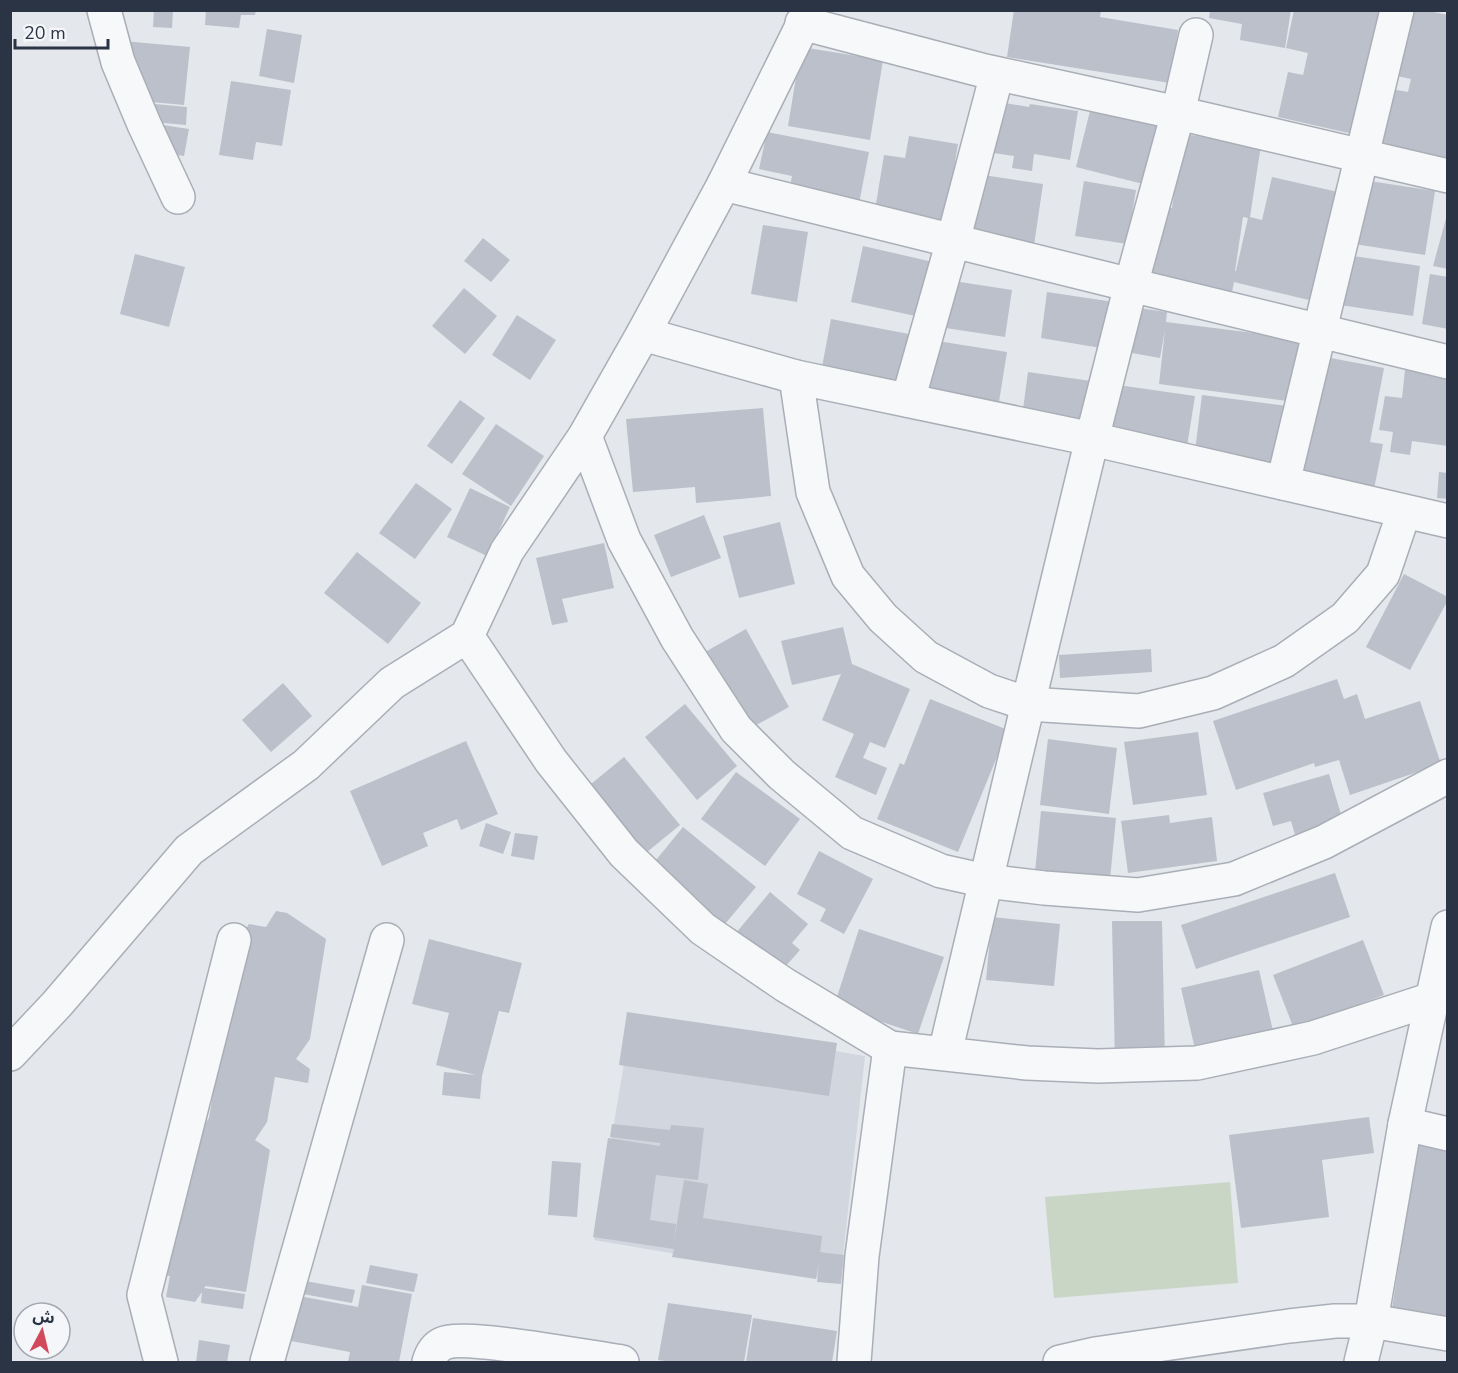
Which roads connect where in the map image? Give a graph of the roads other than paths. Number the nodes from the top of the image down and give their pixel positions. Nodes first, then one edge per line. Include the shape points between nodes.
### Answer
1 (104, 10) edge
2 (1397, 10) edge
3 (806, 17) edge
4 (1196, 35) dead end
5 (997, 74) junction
6 (1178, 113) junction
7 (1362, 156) junction
8 (1448, 176) edge
9 (724, 184) junction
10 (178, 197) dead end
11 (953, 241) junction
12 (1131, 285) junction
13 (1320, 331) junction
14 (643, 334) junction
15 (1448, 362) edge
16 (796, 377) junction
17 (908, 400) junction
18 (585, 436) junction
19 (1092, 438) junction
20 (1283, 483) junction
21 (1404, 512) junction
22 (1448, 521) edge
23 (467, 636) junction
24 (1028, 704) junction
25 (1448, 776) edge
26 (986, 881) junction
27 (1448, 927) edge
28 (234, 940) dead end
29 (387, 940) dead end
30 (1432, 999) junction
31 (891, 1048) junction
32 (945, 1053) junction
33 (10, 1054) edge
34 (1405, 1124) junction
35 (1448, 1134) edge
36 (1371, 1321) junction
37 (1448, 1334) edge
38 (161, 1362) edge
39 (267, 1362) edge
40 (429, 1362) edge
41 (622, 1362) edge
42 (854, 1362) edge
43 (1060, 1362) edge
44 (1361, 1362) edge

1 - 10 street via 118,62
2 - 7 street
3 - 5 street
3 - 9 street
4 - 6 street
5 - 6 street
5 - 11 street
6 - 7 street
6 - 12 street
7 - 8 street
7 - 13 street
9 - 11 street
9 - 14 street
11 - 12 street
11 - 17 street
12 - 13 street
12 - 19 street
13 - 15 street
13 - 20 street
14 - 16 street
14 - 18 street
16 - 17 street
16 - 24 street via 813,492 849,576 883,618 926,657 989,691
17 - 19 street
18 - 23 street via 507,551
18 - 26 street via 624,540 677,638 736,729 782,775 852,833 940,871
19 - 20 street
19 - 24 street
20 - 21 street
21 - 22 street
21 - 24 street via 1383,574 1346,618 1284,660 1213,693 1139,711
23 - 31 street via 551,761 624,853 704,929 785,985
23 - 33 street via 392,683 306,765 189,850
24 - 26 street
25 - 26 street via 1324,842 1234,879 1138,895
26 - 32 street
27 - 30 street
28 - 38 street via 144,1295
29 - 39 street
30 - 32 street via 1313,1038 1197,1063 1098,1066
30 - 34 street
31 - 32 street
31 - 42 street via 862,1256
34 - 35 street
34 - 36 street
36 - 37 street
36 - 43 street via 1288,1326
36 - 44 street
40 - 41 street via 442,1343 460,1341

